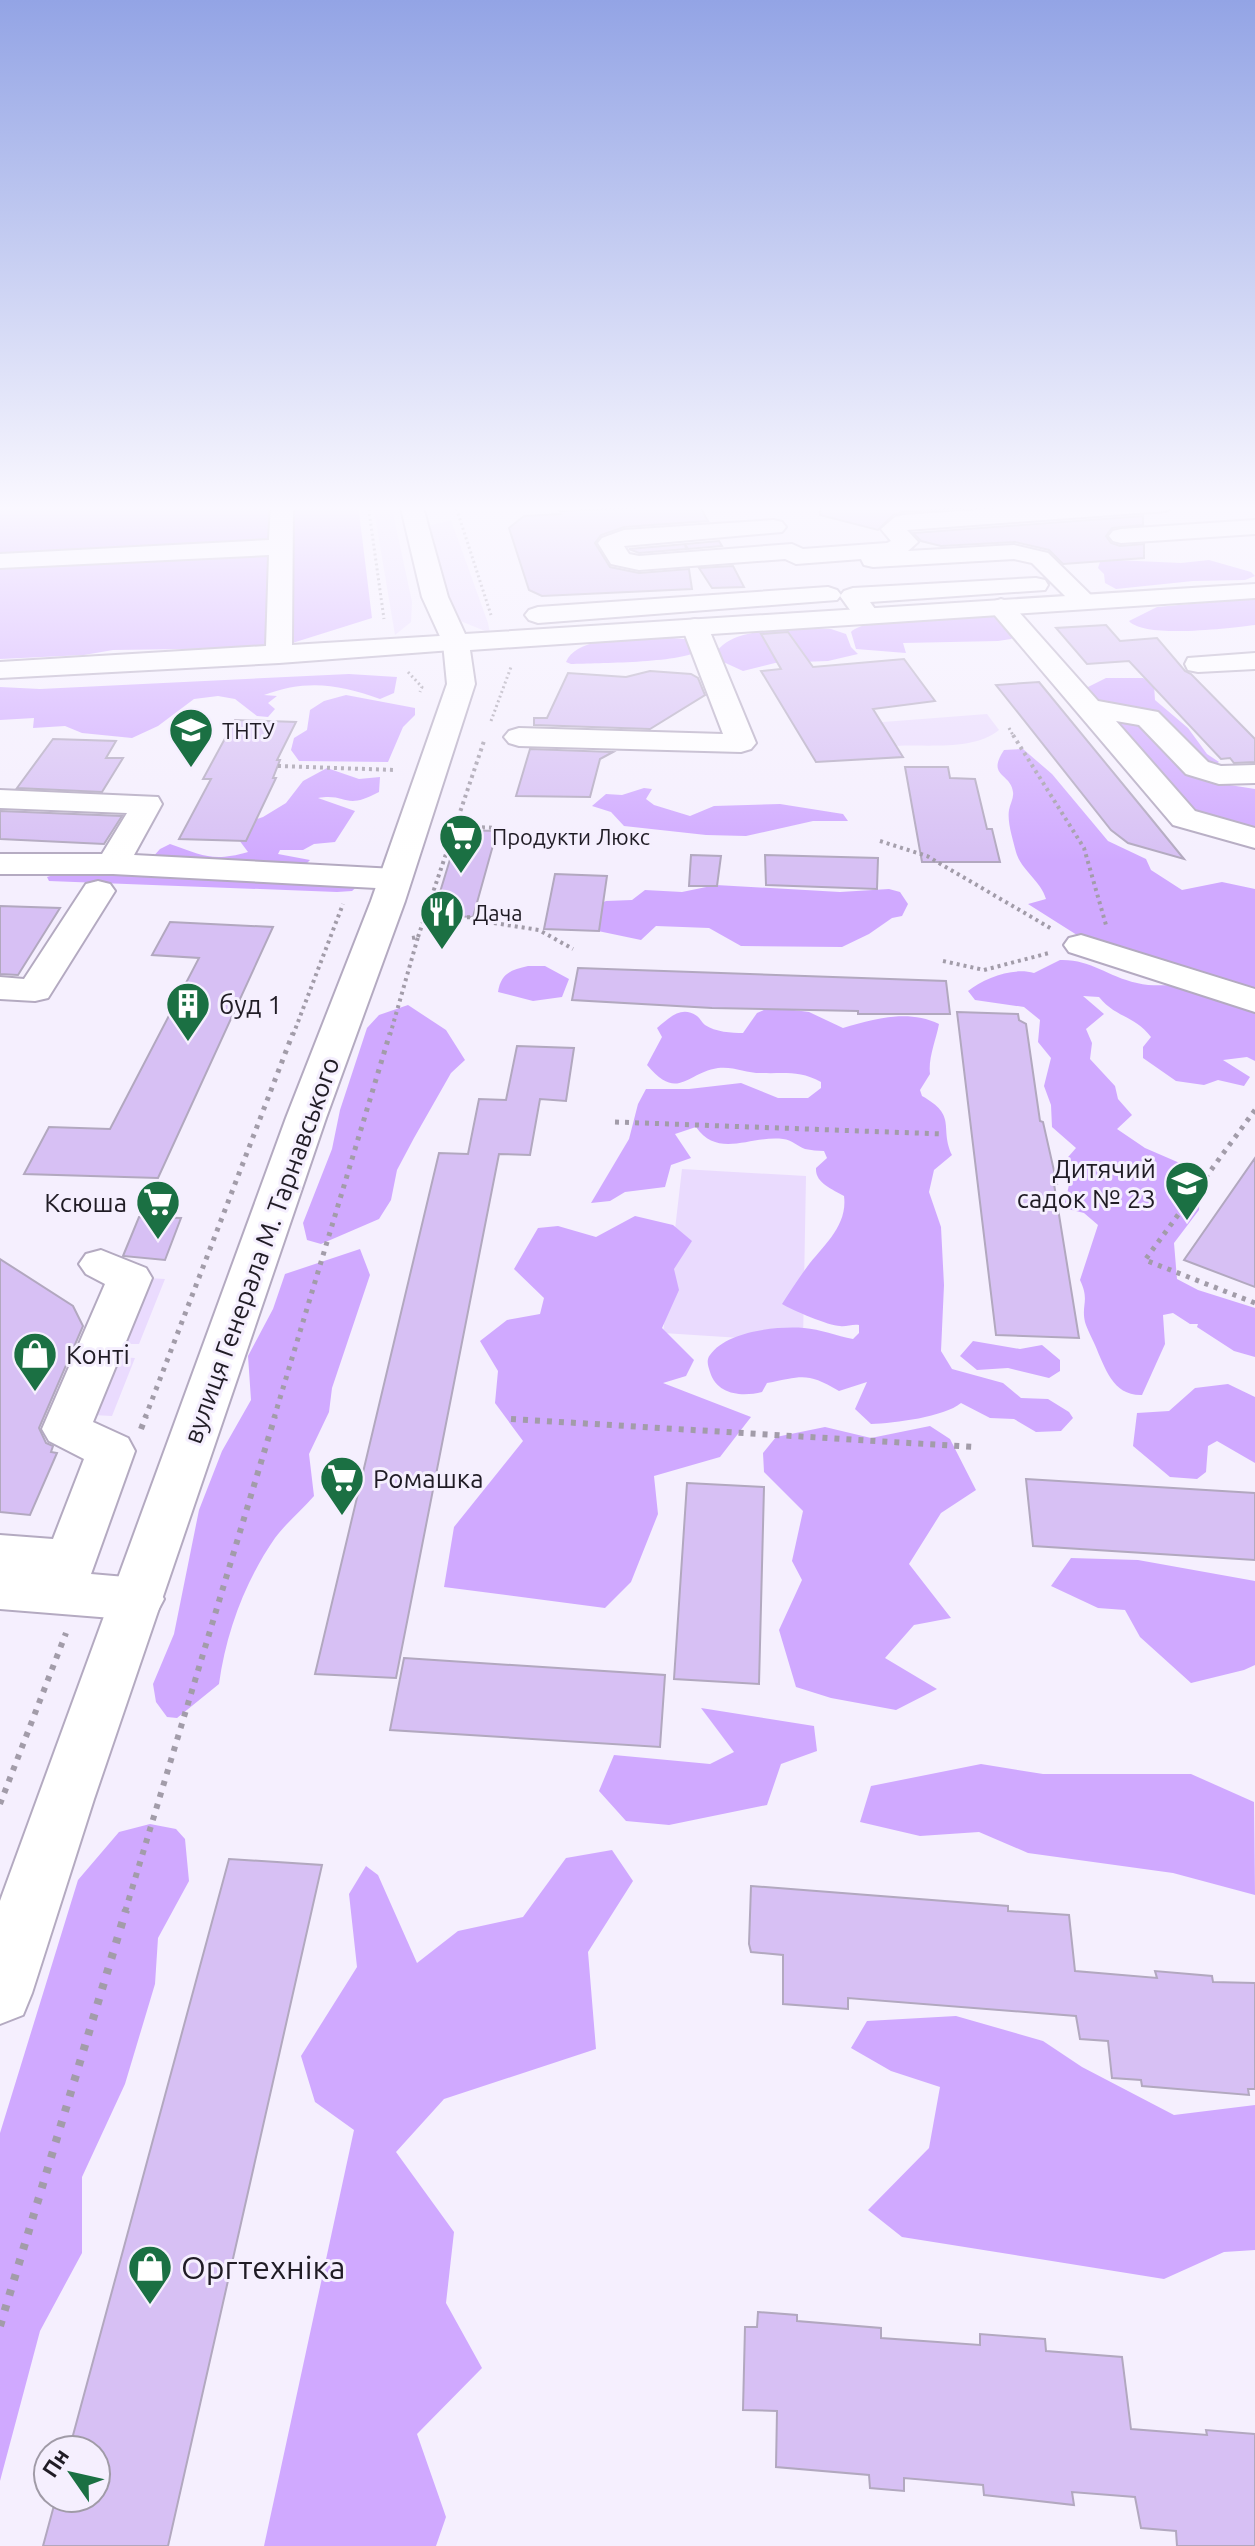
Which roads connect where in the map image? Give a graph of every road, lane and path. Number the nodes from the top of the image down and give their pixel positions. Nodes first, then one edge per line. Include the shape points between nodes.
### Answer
1 (280, 623) edge
2 (447, 623) edge
3 (726, 623) edge
4 (1015, 623) edge
5 (695, 627) junction
6 (456, 643) junction
7 (279, 655) junction
8 (1255, 661) edge
9 (513, 662) dead end
10 (1198, 664) dead end
11 (404, 669) dead end
12 (0, 670) edge
13 (417, 700) dead end
14 (1089, 708) junction
15 (490, 724) dead end
16 (1009, 728) dead end
17 (519, 737) dead end
18 (485, 738) dead end
19 (400, 756) dead end
20 (278, 766) dead end
21 (395, 770) junction
22 (1255, 774) edge
23 (390, 784) dead end
24 (0, 799) edge
25 (454, 826) junction
26 (515, 836) dead end
27 (1255, 838) edge
28 (880, 841) dead end
29 (0, 864) edge
30 (105, 878) junction
31 (0, 887) edge
32 (391, 907) junction
33 (418, 937) junction
34 (1081, 945) junction
35 (573, 949) dead end
36 (1115, 956) junction
37 (943, 961) dead end
38 (0, 988) edge
39 (1255, 1001) edge
40 (1255, 1110) edge
41 (615, 1122) dead end
42 (943, 1134) dead end
43 (101, 1264) dead end
44 (1255, 1303) edge
45 (183, 1322) dead end
46 (511, 1419) dead end
47 (975, 1447) dead end
48 (0, 1555) edge
49 (64, 1576) junction
50 (0, 1588) edge
51 (137, 1599) junction
52 (0, 1993) edge
53 (0, 2326) edge

1 - 7 main road
2 - 6 main road, вулиця Генерала М. Тарнавського
3 - 5 main road
4 - 14 main road
5 - 6 main road
5 - 17 main road via 741,743
6 - 7 main road
6 - 32 main road, вулиця Генерала М. Тарнавського via 461,684
7 - 12 main road
8 - 10 main road
9 - 15 path
11 - 13 path via 422,687
14 - 22 main road via 1148,718 1197,768 1219,775
14 - 27 main road via 1184,818
16 - 36 path via 1084,848
18 - 25 path
19 - 21 path
20 - 21 path
21 - 23 path
24 - 30 main road via 147,804
25 - 26 path via 498,828
25 - 32 path
28 - 34 path via 927,856
29 - 30 main road
30 - 31 main road
30 - 32 main road
30 - 32 main road
30 - 38 main road via 35,990
32 - 33 path
32 - 33 path
32 - 35 path via 539,930
32 - 45 path
32 - 51 main road, вулиця Генерала М. Тарнавського via 306,1118
33 - 53 path
34 - 36 main road
34 - 37 path via 984,970
36 - 39 main road
40 - 44 path via 1145,1260
41 - 42 path
43 - 49 main road via 130,1278 66,1429 111,1451
46 - 47 path
48 - 49 main road
49 - 50 main road
49 - 51 main road
51 - 52 main road, вулиця Генерала М. Тарнавського

